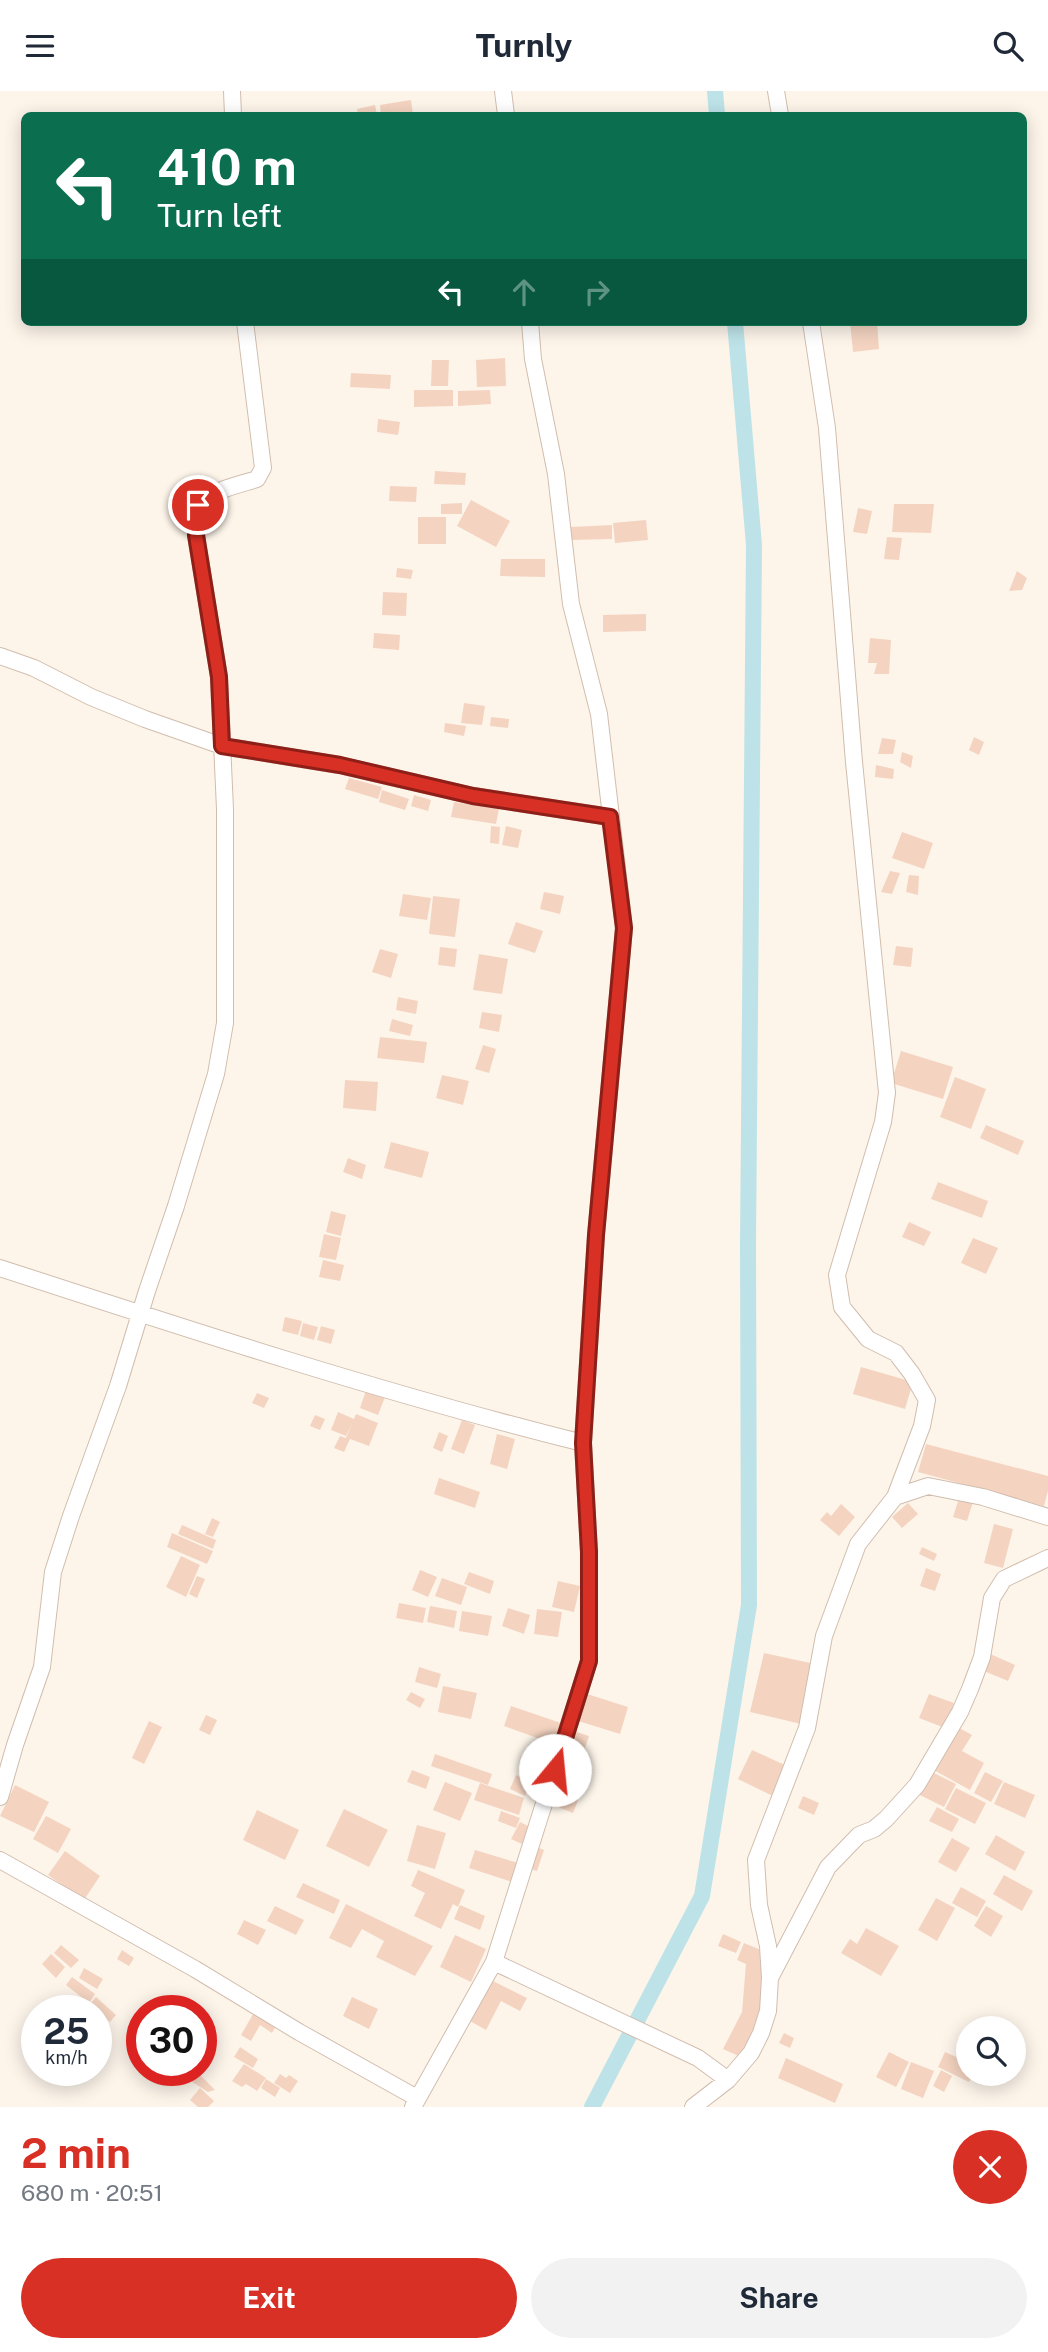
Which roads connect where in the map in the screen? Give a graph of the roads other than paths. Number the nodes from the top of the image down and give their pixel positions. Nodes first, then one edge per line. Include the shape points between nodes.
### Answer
1 (232, 91) edge
2 (503, 91) edge
3 (776, 91) edge
4 (233, 112) edge
5 (506, 112) edge
6 (780, 112) edge
7 (245, 326) edge
8 (530, 326) edge
9 (812, 326) edge
10 (0, 656) edge
11 (222, 746) junction
12 (610, 817) junction
13 (0, 1268) edge
14 (140, 1314) junction
15 (583, 1443) junction
16 (895, 1497) junction
17 (1048, 1517) edge
18 (1048, 1558) edge
19 (0, 1797) edge
20 (0, 1860) edge
21 (494, 1962) junction
22 (770, 1978) junction
23 (728, 2080) junction
24 (415, 2103) edge
25 (693, 2107) edge

1 - 4 street
2 - 5 street
3 - 6 street
7 - 11 street via 263,468 257,479 205,497 196,518 219,677
8 - 12 street via 556,474 571,604 599,715
9 - 16 street via 827,428 887,1093 884,1122 837,1275 842,1307 868,1339 896,1353 928,1400
10 - 11 street via 134,715
11 - 12 street via 340,765 473,796
11 - 14 street via 225,1023 216,1074
12 - 15 street via 624,928 596,1235
13 - 14 street
14 - 15 street via 469,1415
14 - 19 street via 53,1572 42,1667
15 - 21 street via 589,1661
16 - 17 street via 928,1486
16 - 22 street via 858,1544 824,1636 807,1728 755,1860
18 - 22 street via 1004,1579 992,1598 982,1657 960,1712 917,1785 886,1819 859,1835 828,1867
20 - 24 street via 195,1969
21 - 23 street via 698,2058
21 - 24 street
22 - 23 street via 761,2032 751,2053
23 - 25 street

